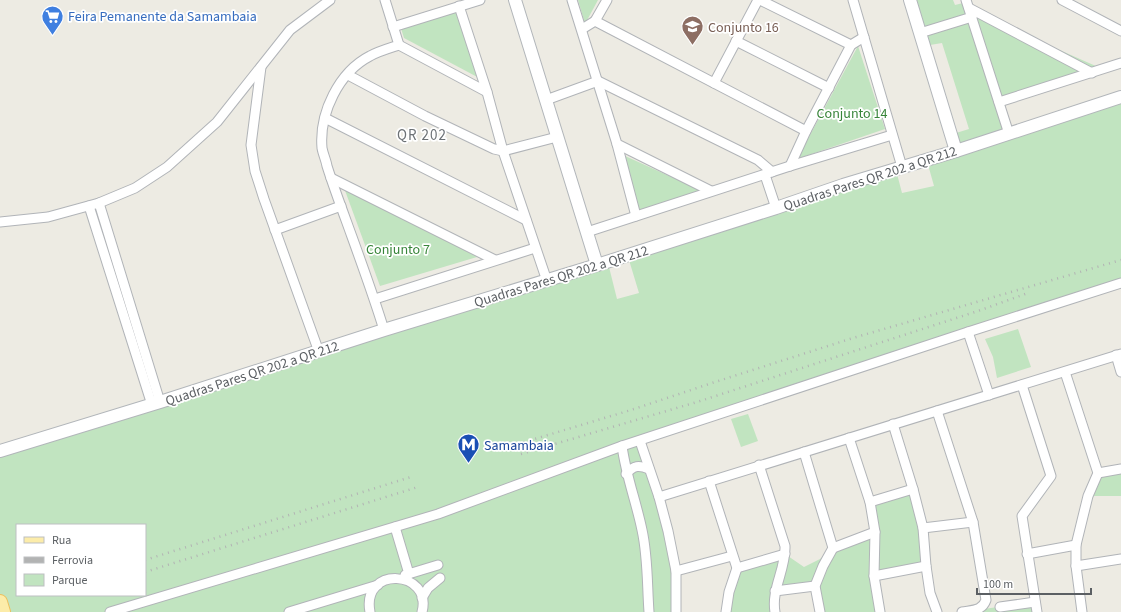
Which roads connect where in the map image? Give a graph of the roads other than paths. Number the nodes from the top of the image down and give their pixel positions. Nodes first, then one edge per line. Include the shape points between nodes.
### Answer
1 (330, 0) edge
2 (386, 0) edge
3 (480, 0) edge
4 (515, 0) edge
5 (572, 0) edge
6 (607, 0) edge
7 (759, 0) edge
8 (852, 0) edge
9 (910, 0) edge
10 (1062, 0) edge
11 (459, 6) junction
12 (969, 8) edge
13 (595, 22) junction
14 (393, 27) junction
15 (582, 30) junction
16 (1121, 31) edge
17 (920, 33) junction
18 (864, 37) junction
19 (736, 40) junction
20 (399, 45) junction
21 (851, 45) junction
22 (1121, 63) edge
23 (261, 65) junction
24 (1092, 73) junction
25 (348, 75) junction
26 (598, 81) junction
27 (714, 83) junction
28 (829, 88) junction
29 (487, 92) junction
30 (1121, 97) edge
31 (546, 100) junction
32 (999, 102) junction
33 (325, 118) junction
34 (806, 131) junction
35 (1009, 134) junction
36 (892, 135) junction
37 (557, 136) junction
38 (617, 144) junction
39 (503, 151) junction
40 (956, 151) junction
41 (790, 166) junction
42 (902, 167) junction
43 (768, 173) junction
44 (331, 178) junction
45 (711, 191) junction
46 (99, 203) junction
47 (89, 206) junction
48 (341, 206) junction
49 (776, 208) junction
50 (636, 216) junction
51 (526, 220) junction
52 (0, 222) edge
53 (275, 230) junction
54 (587, 232) junction
55 (535, 248) junction
56 (495, 260) junction
57 (597, 264) junction
58 (547, 280) junction
59 (1121, 284) edge
60 (375, 299) junction
61 (384, 330) junction
62 (968, 332) junction
63 (319, 352) junction
64 (1118, 354) edge
65 (1065, 372) junction
66 (1121, 372) edge
67 (1022, 385) junction
68 (989, 395) junction
69 (156, 403) junction
70 (937, 411) junction
71 (893, 424) junction
72 (849, 438) junction
73 (640, 441) junction
74 (622, 446) junction
75 (0, 451) edge
76 (804, 452) junction
77 (759, 465) junction
78 (649, 469) junction
79 (1121, 469) edge
80 (1098, 473) junction
81 (626, 474) junction
82 (709, 482) junction
83 (913, 489) junction
84 (659, 497) junction
85 (870, 502) junction
86 (973, 522) junction
87 (395, 527) junction
88 (924, 528) junction
89 (875, 532) junction
90 (1076, 545) junction
91 (833, 548) junction
92 (785, 554) junction
93 (1027, 554) junction
94 (732, 556) junction
95 (1121, 559) edge
96 (438, 565) dead end
97 (926, 566) junction
98 (1076, 566) junction
99 (737, 568) junction
100 (676, 571) junction
101 (409, 574) junction
102 (874, 576) junction
103 (397, 578) junction
104 (440, 578) dead end
105 (378, 585) junction
106 (815, 586) junction
107 (775, 591) junction
108 (422, 598) junction
109 (0, 602) edge
110 (1035, 602) junction
111 (1000, 607) dead end
112 (3, 612) edge
113 (110, 612) edge
114 (290, 612) edge
115 (370, 612) edge
116 (422, 612) edge
117 (649, 612) edge
118 (676, 612) edge
119 (726, 612) edge
120 (775, 612) edge
121 (820, 612) edge
122 (880, 612) edge
123 (937, 612) edge
124 (962, 612) edge
125 (1037, 612) edge
126 (1082, 612) edge

1 - 23 street via 290,30
2 - 14 street
3 - 11 street
4 - 31 street
5 - 15 street
6 - 13 street
7 - 19 street
7 - 21 street
8 - 18 street
9 - 17 street
10 - 16 street
11 - 14 street
11 - 29 street
12 - 17 street
12 - 24 street
12 - 32 street
13 - 15 street
13 - 27 street
14 - 20 street
15 - 26 street
17 - 40 street
18 - 21 street
18 - 36 street
19 - 27 street
19 - 28 street
20 - 25 street via 370,56
20 - 29 street
21 - 28 street
22 - 24 street
23 - 46 street via 218,122 183,154 135,188
23 - 53 street via 251,145 256,171
24 - 32 street
25 - 33 street via 333,94
25 - 39 street via 426,116
26 - 31 street
26 - 38 street
26 - 43 street via 758,160
27 - 34 street
28 - 34 street
29 - 39 street
30 - 35 street, Quadras Pares QR 202 a QR 212
31 - 37 street
32 - 35 street
33 - 44 street via 322,148
33 - 51 street
34 - 41 street
35 - 40 street, Quadras Pares QR 202 a QR 212
36 - 41 street
36 - 42 street
37 - 39 street
37 - 54 street
38 - 45 street
38 - 50 street
39 - 51 street
40 - 42 street, Quadras Pares QR 202 a QR 212
41 - 43 street
42 - 49 street, Quadras Pares QR 202 a QR 212
43 - 45 street
43 - 49 street
44 - 48 street
44 - 56 street
45 - 50 street
46 - 47 street
46 - 69 street
47 - 52 street via 48,217
47 - 69 street
48 - 53 street
48 - 60 street
49 - 57 street, Quadras Pares QR 202 a QR 212
50 - 54 street
51 - 55 street
53 - 63 street
54 - 57 street
55 - 56 street
55 - 58 street
56 - 60 street
57 - 58 street, Quadras Pares QR 202 a QR 212
58 - 61 street, Quadras Pares QR 202 a QR 212
59 - 62 street
60 - 61 street
61 - 63 street, Quadras Pares QR 202 a QR 212
62 - 68 street
62 - 73 street
63 - 69 street, Quadras Pares QR 202 a QR 212
64 - 65 street
64 - 66 street
65 - 67 street
65 - 80 street
67 - 68 street
67 - 93 street via 1051,476 1022,516
68 - 70 street
69 - 75 street, Quadras Pares QR 202 a QR 212
70 - 71 street
70 - 86 street
71 - 72 street
71 - 83 street
72 - 76 street
72 - 85 street
73 - 74 street
73 - 78 street
74 - 81 street
74 - 87 street via 438,514
76 - 77 street
76 - 91 street
77 - 82 street
77 - 92 street via 783,539
78 - 81 street via 636,466
78 - 84 street
79 - 80 street
80 - 90 street via 1088,496
81 - 117 street via 642,529 648,565
82 - 84 street
82 - 94 street
83 - 85 street
83 - 88 street
84 - 100 street
85 - 89 street
86 - 88 street
86 - 124 street via 986,600 980,609
87 - 101 street
87 - 113 street
88 - 97 street
89 - 91 street
89 - 102 street
90 - 93 street
90 - 98 street
91 - 106 street
92 - 99 street
92 - 107 street
93 - 110 street
94 - 99 street
94 - 100 street
95 - 98 street
96 - 101 street
97 - 102 street
97 - 123 street via 930,593
98 - 126 street
99 - 119 street
100 - 118 street
101 - 103 street
102 - 122 street
103 - 105 street
103 - 108 street via 413,584
104 - 108 street via 428,588
105 - 114 street
105 - 115 street via 370,595
106 - 107 street
106 - 121 street
107 - 120 street
108 - 116 street
109 - 112 main road
110 - 111 street
110 - 125 street

